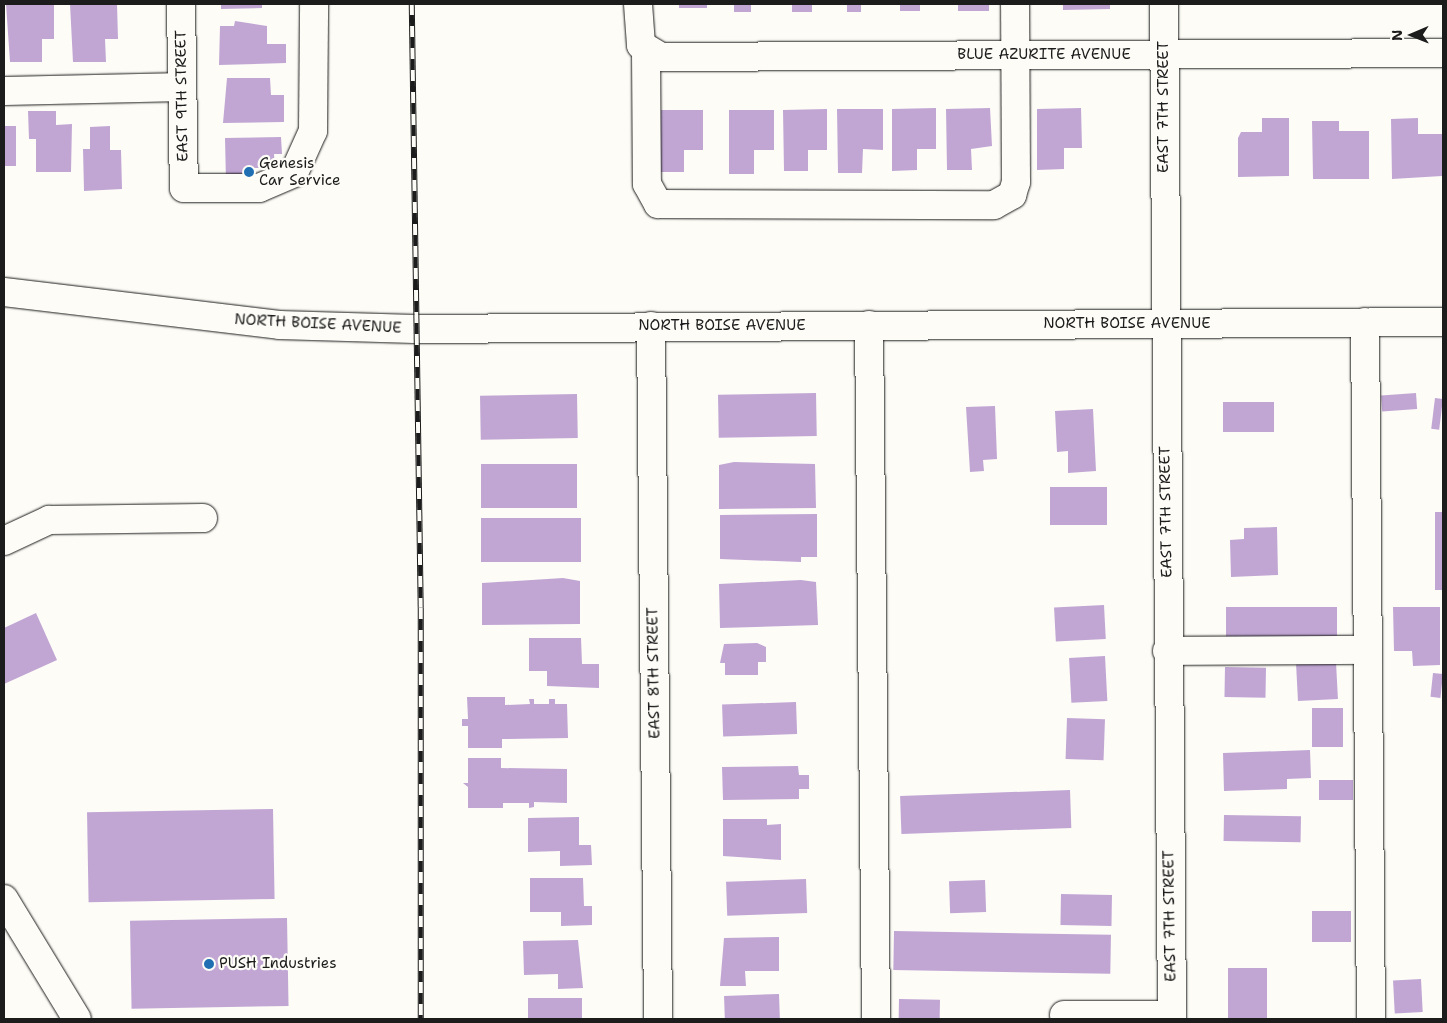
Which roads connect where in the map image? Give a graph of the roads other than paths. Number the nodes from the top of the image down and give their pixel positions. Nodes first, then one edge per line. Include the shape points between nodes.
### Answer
1 (181, 4) edge
2 (314, 4) edge
3 (638, 4) edge
4 (1015, 4) edge
5 (1164, 4) edge
6 (646, 51) junction
7 (1443, 53) edge
8 (1164, 54) junction
9 (1015, 55) junction
10 (181, 87) junction
11 (4, 91) edge
12 (4, 292) edge
13 (1365, 322) junction
14 (1443, 322) edge
15 (1165, 323) junction
16 (869, 325) junction
17 (651, 326) junction
18 (203, 518) dead end
19 (4, 541) edge
20 (1368, 650) junction
21 (1167, 651) junction
22 (4, 899) edge
23 (1064, 1015) dead end
24 (1172, 1017) edge
25 (76, 1019) edge
26 (658, 1019) edge
27 (876, 1019) edge
28 (1371, 1019) edge

1 - 10 street, EAST 9TH STREET
2 - 10 street, EAST 9TH STREET via 313,131 294,173 259,188 184,188
3 - 6 street via 638,36
4 - 9 street
5 - 8 street, EAST 7TH STREET
6 - 9 street, BLUE AZURITE AVENUE via 661,57
6 - 9 street via 647,184 654,200 670,207 1005,202 1016,182
7 - 8 street, BLUE AZURITE AVENUE
8 - 9 street, BLUE AZURITE AVENUE
8 - 15 street, EAST 7TH STREET
10 - 11 street
12 - 17 street, NORTH BOISE AVENUE via 279,325
13 - 14 street, NORTH BOISE AVENUE
13 - 15 street, NORTH BOISE AVENUE
13 - 20 street
15 - 16 street, NORTH BOISE AVENUE
15 - 21 street, EAST 7TH STREET
16 - 17 street, NORTH BOISE AVENUE
16 - 27 street
17 - 26 street, EAST 8TH STREET
18 - 19 street via 49,520
20 - 21 street
20 - 28 street
21 - 24 street, EAST 7TH STREET
22 - 25 street
23 - 24 street

